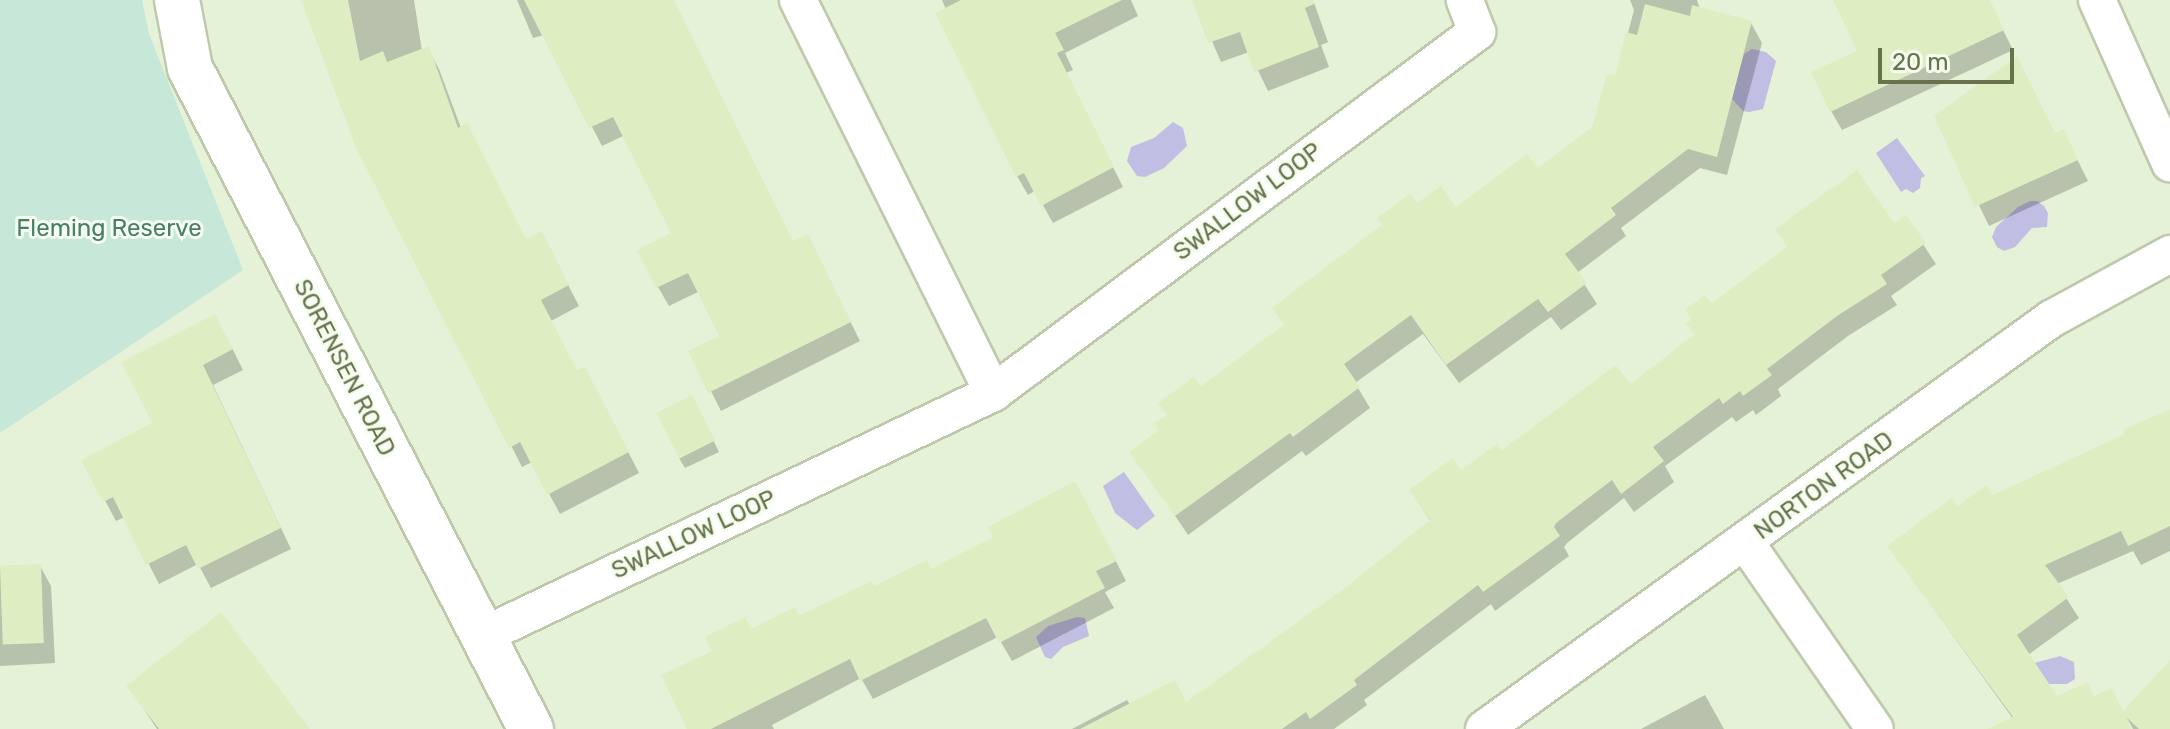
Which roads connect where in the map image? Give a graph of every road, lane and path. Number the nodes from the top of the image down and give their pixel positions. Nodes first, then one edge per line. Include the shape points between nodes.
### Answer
1 (177, 0) edge
2 (798, 0) edge
3 (1465, 0) edge
4 (2097, 0) edge
5 (2170, 163) edge
6 (2170, 254) edge
7 (993, 393) junction
8 (1746, 543) junction
9 (482, 636) junction
10 (531, 729) edge
11 (1484, 729) edge
12 (1875, 729) edge

1 - 9 street, SORENSEN ROAD via 190,68
2 - 7 street
3 - 7 street, SWALLOW LOOP via 1477,32
4 - 5 street
6 - 8 street, NORTON ROAD via 2051,319
7 - 9 street, SWALLOW LOOP
8 - 11 street, NORTON ROAD
8 - 12 street
9 - 10 street, SORENSEN ROAD

